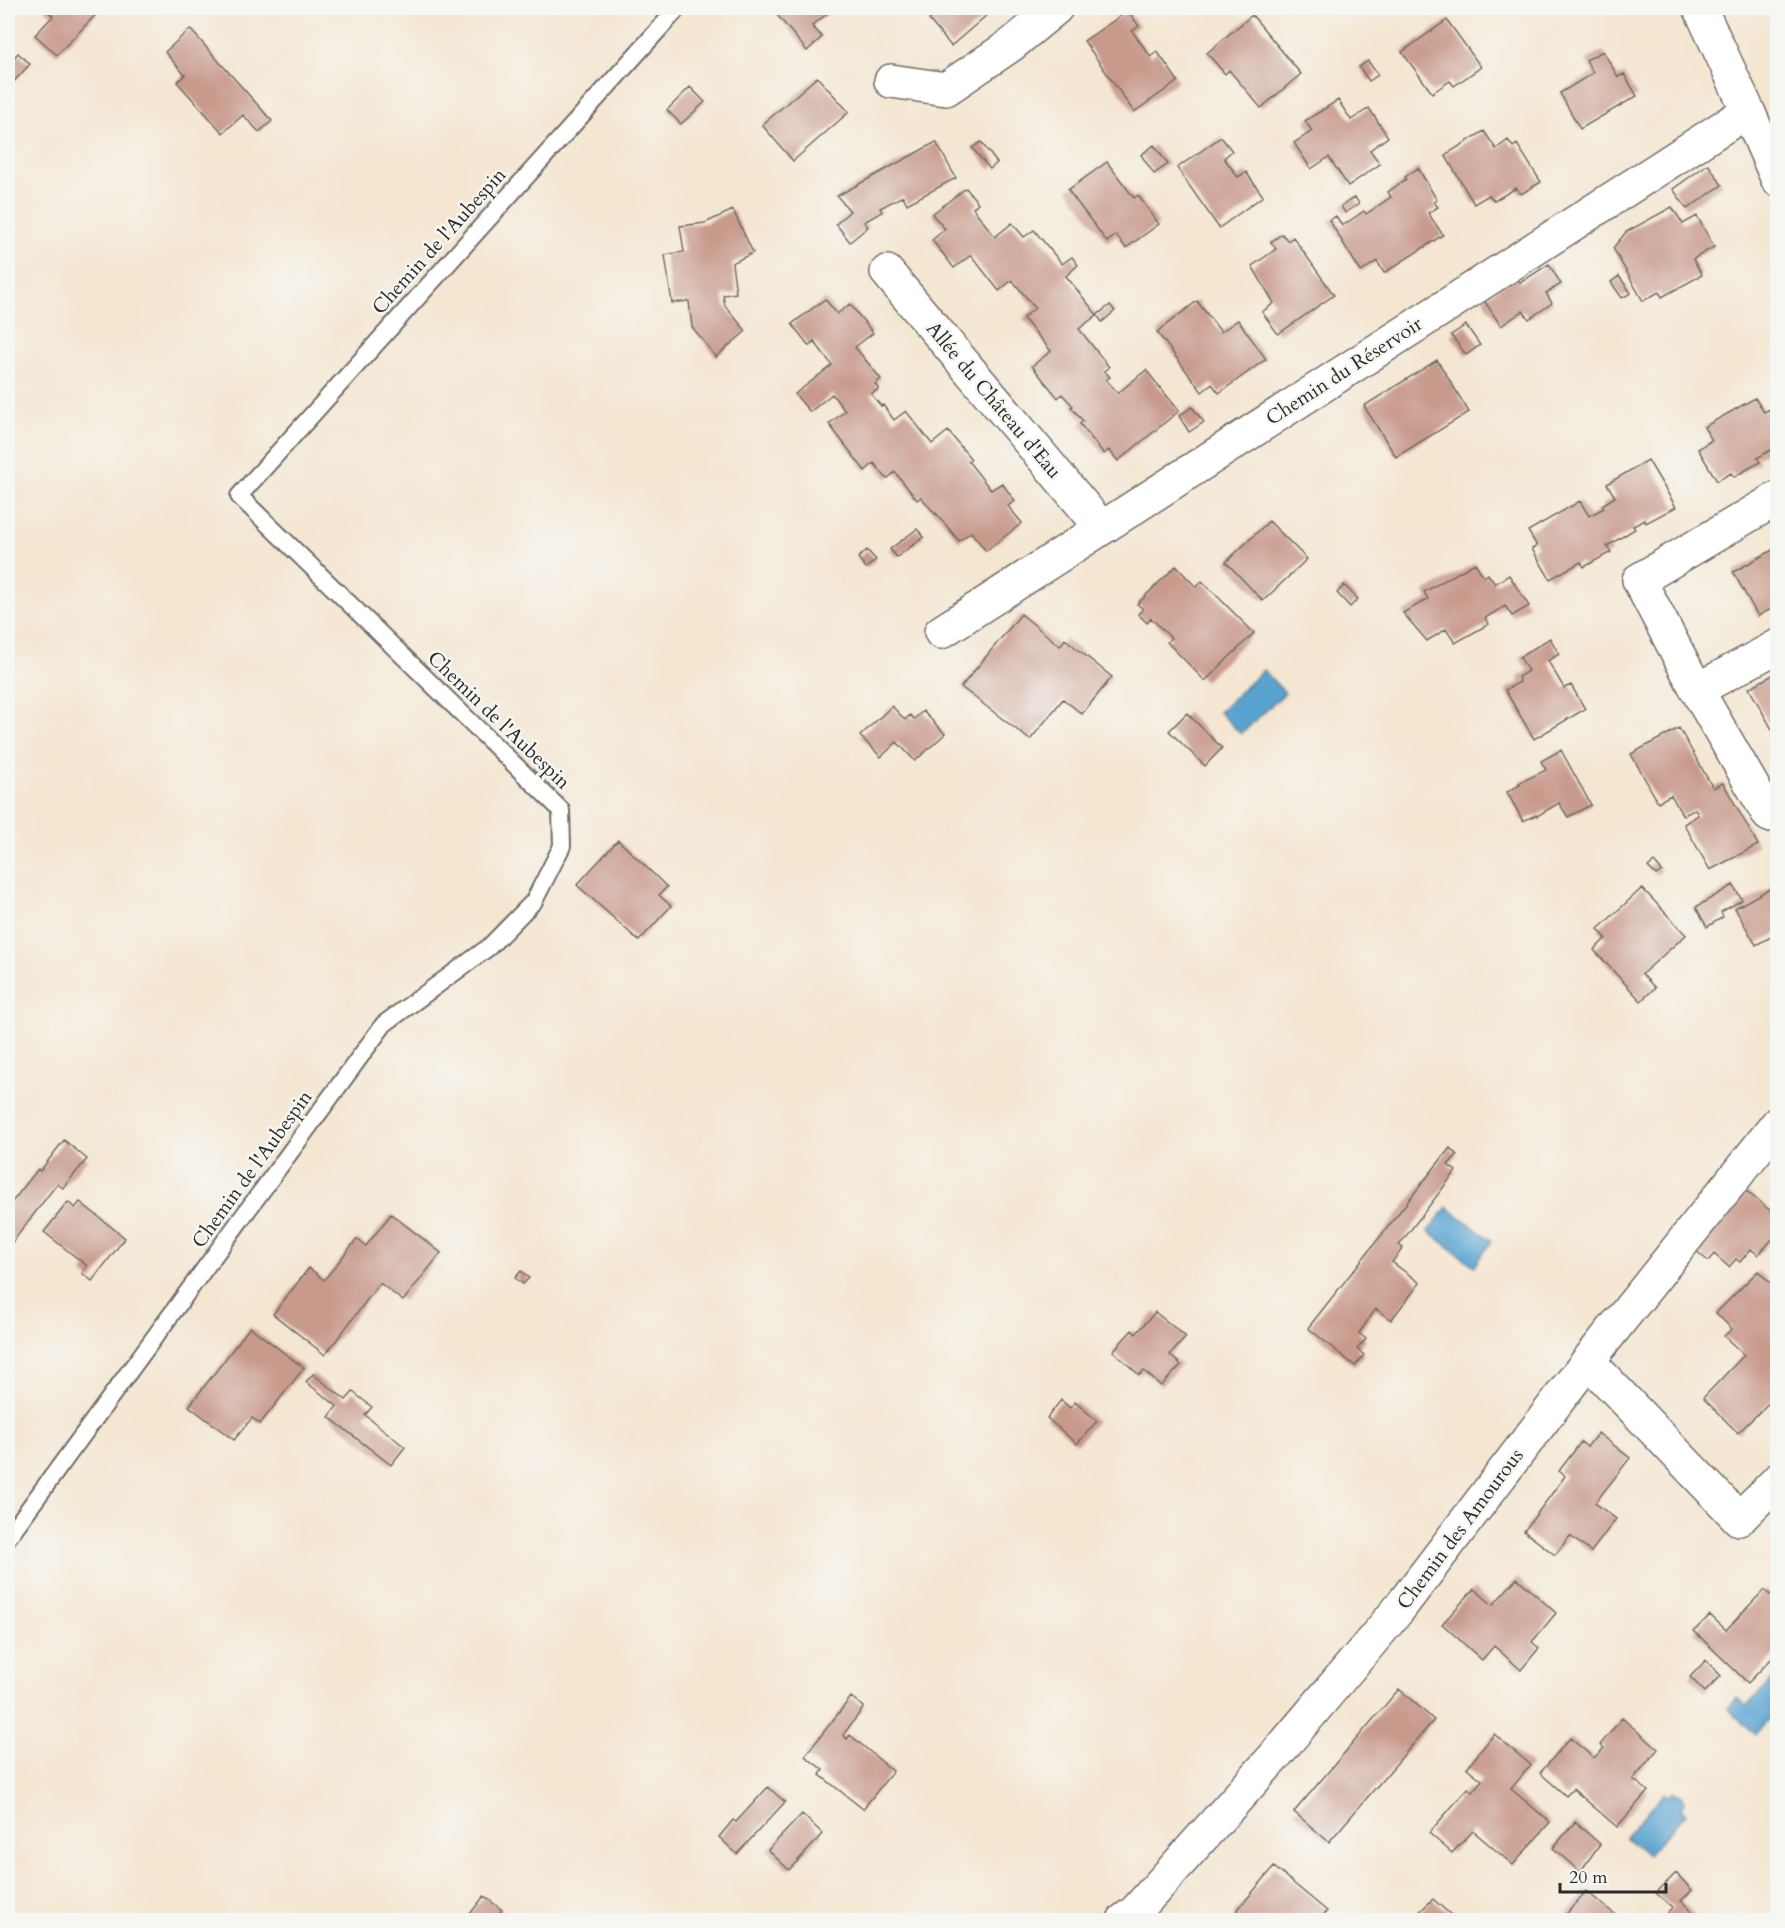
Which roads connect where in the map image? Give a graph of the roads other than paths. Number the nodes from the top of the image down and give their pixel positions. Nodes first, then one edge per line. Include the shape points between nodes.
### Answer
1 (678, 8) edge
2 (1056, 8) edge
3 (1700, 8) edge
4 (891, 81) dead end
5 (1748, 111) junction
6 (1778, 180) edge
7 (887, 272) dead end
8 (1778, 498) edge
9 (1102, 528) junction
10 (940, 632) dead end
11 (1778, 646) edge
12 (1697, 690) junction
13 (1769, 815) dead end
14 (1778, 1123) edge
15 (1588, 1361) junction
16 (1778, 1480) edge
17 (8, 1537) edge
18 (1124, 1920) edge

1 - 17 lane, Chemin de l'Aubespin via 239,496 561,810 562,846 534,901 489,947 384,1024
2 - 4 street via 1011,45 946,89
3 - 5 street
5 - 6 street
5 - 9 street, Chemin du Réservoir
7 - 9 street, Allée du Château d'Eau
8 - 12 street via 1639,580
9 - 10 street, Chemin du Réservoir
11 - 12 street
12 - 13 street
14 - 15 street, Chemin des Amourous
15 - 16 street via 1739,1519
15 - 18 street, Chemin des Amourous via 1398,1610 1266,1766

